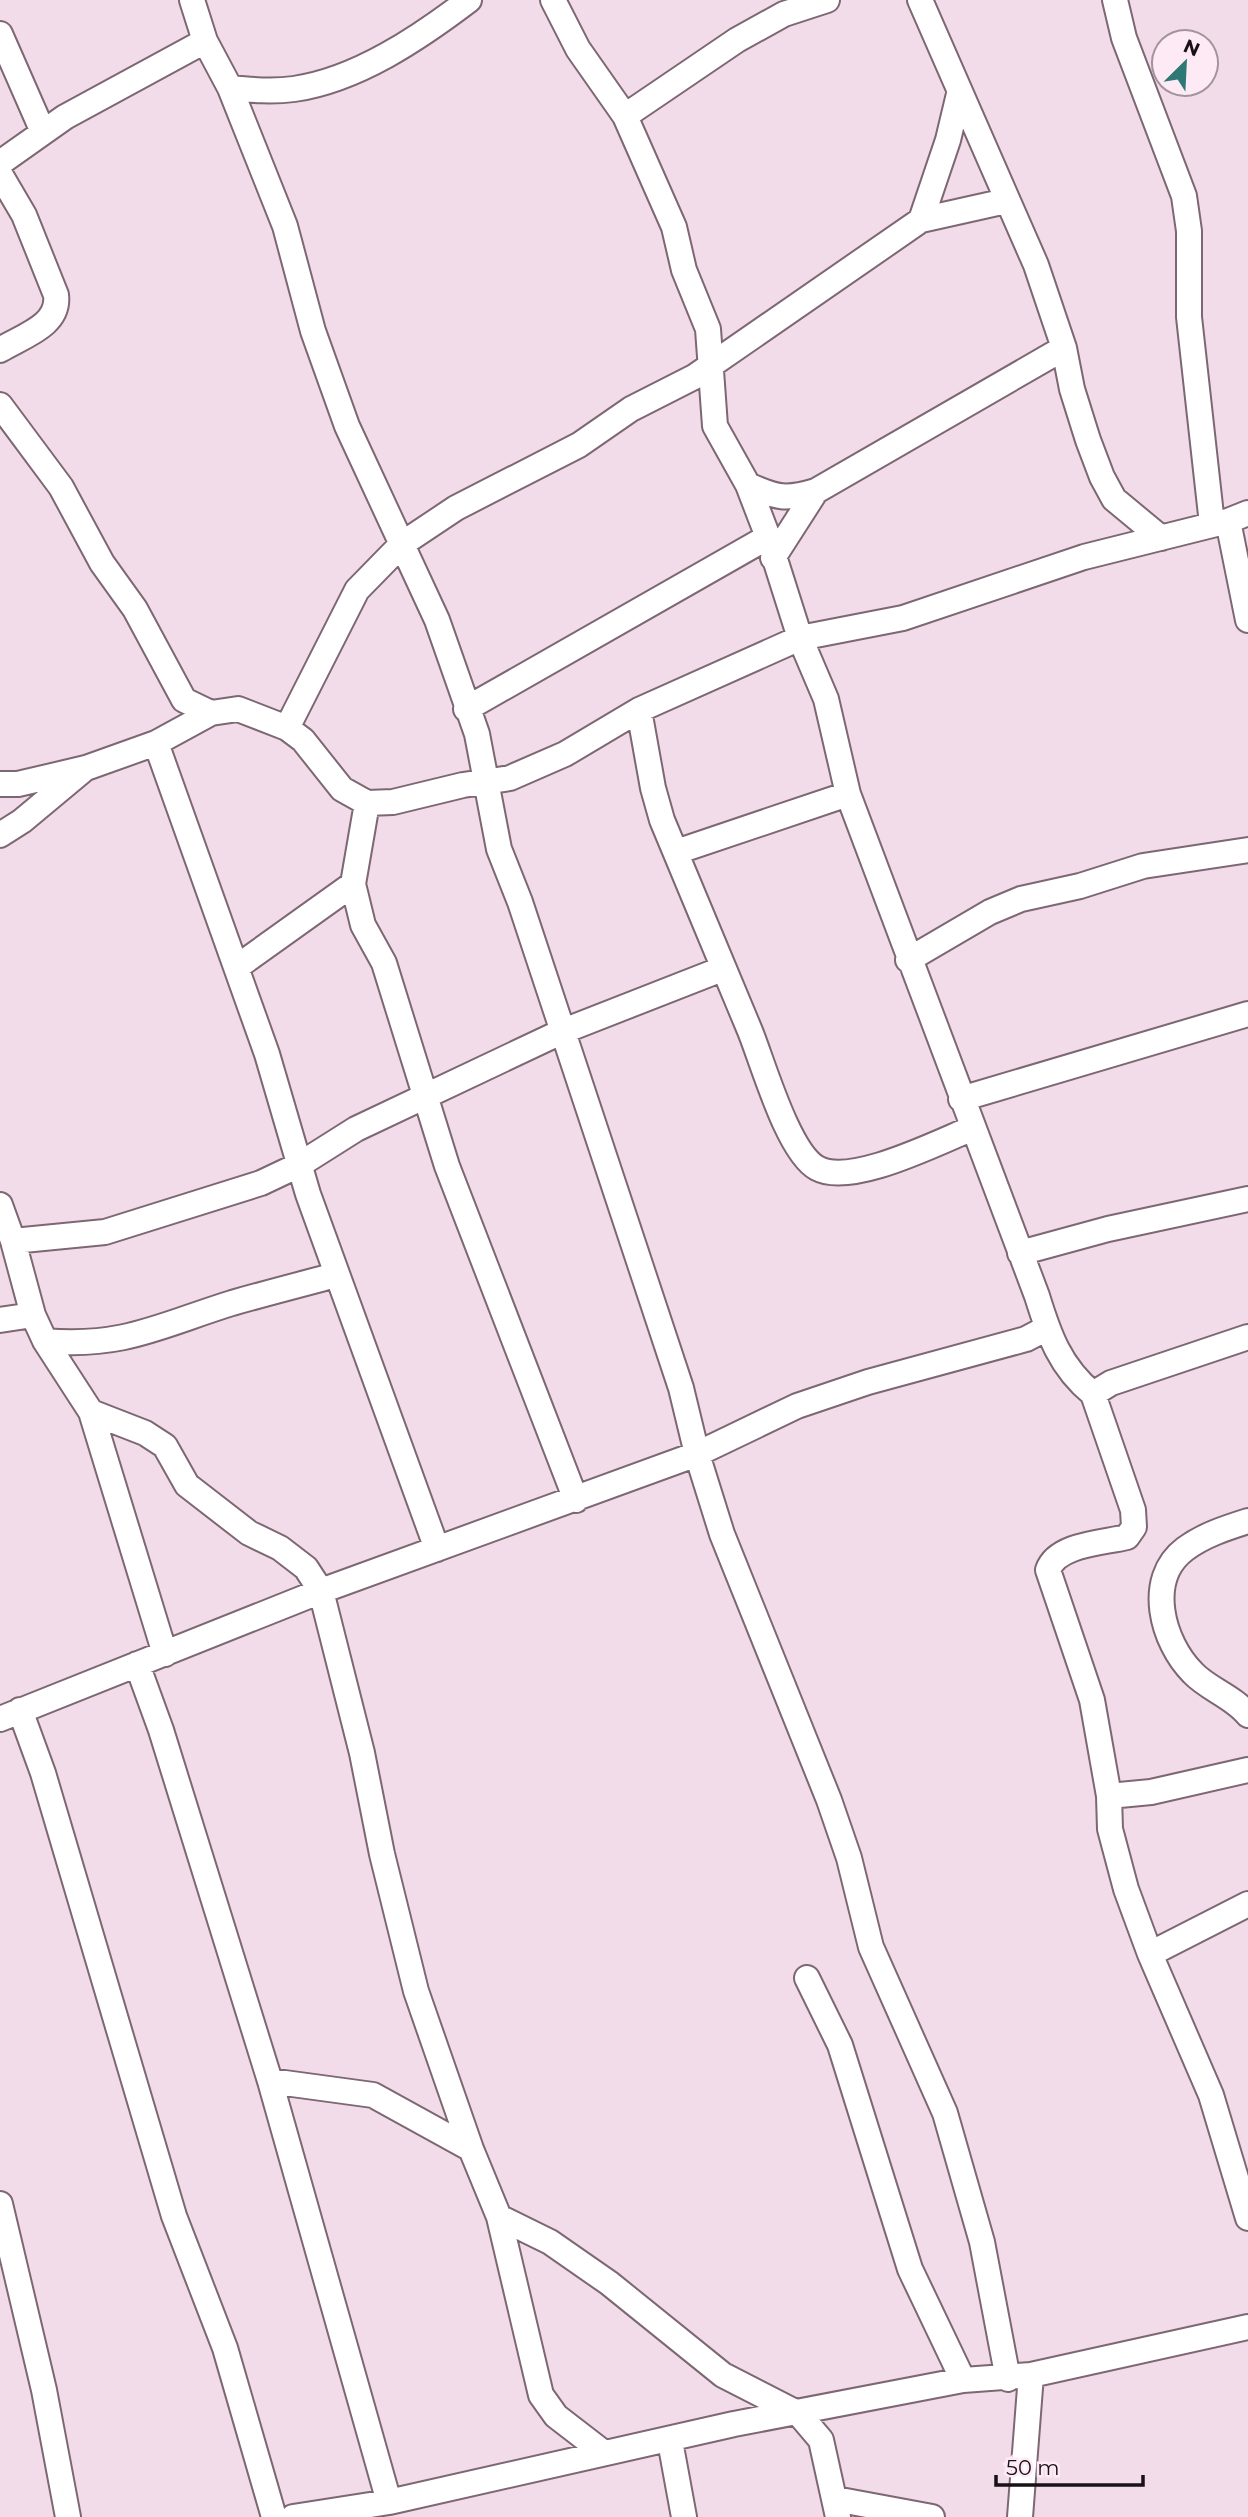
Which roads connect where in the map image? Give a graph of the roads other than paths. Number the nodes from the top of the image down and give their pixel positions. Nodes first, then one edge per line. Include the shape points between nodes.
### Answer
1 (192, 0) edge
2 (469, 0) edge
3 (553, 0) edge
4 (827, 0) edge
5 (919, 0) edge
6 (1115, 0) edge
7 (0, 34) edge
8 (205, 41) junction
9 (230, 88) junction
10 (959, 94) junction
11 (625, 116) junction
12 (43, 132) junction
13 (0, 163) edge
14 (0, 174) edge
15 (1006, 201) junction
16 (921, 220) junction
17 (1064, 348) junction
18 (0, 350) edge
19 (713, 363) junction
20 (0, 405) edge
21 (748, 485) junction
22 (817, 491) junction
23 (1229, 520) edge
24 (1161, 538) junction
25 (402, 544) junction
26 (771, 547) junction
27 (1248, 620) edge
28 (800, 638) junction
29 (184, 700) junction
30 (466, 709) junction
31 (639, 710) junction
32 (211, 713) junction
33 (287, 728) junction
34 (180, 730) junction
35 (156, 743) junction
36 (86, 768) junction
37 (485, 782) junction
38 (0, 784) edge
39 (848, 794) junction
40 (367, 803) junction
41 (0, 835) edge
42 (1248, 850) edge
43 (676, 852) junction
44 (353, 884) junction
45 (908, 960) junction
46 (237, 967) junction
47 (722, 969) junction
48 (1248, 1014) edge
49 (561, 1032) junction
50 (425, 1097) junction
51 (961, 1100) junction
52 (973, 1128) junction
53 (299, 1165) junction
54 (1248, 1199) edge
55 (0, 1205) edge
56 (13, 1241) junction
57 (1020, 1253) junction
58 (336, 1275) junction
59 (33, 1315) junction
60 (0, 1320) edge
61 (1047, 1328) junction
62 (1248, 1337) edge
63 (45, 1341) junction
64 (1093, 1394) junction
65 (91, 1412) junction
66 (697, 1454) junction
67 (576, 1500) junction
68 (1248, 1521) edge
69 (437, 1549) junction
70 (321, 1591) junction
71 (165, 1654) junction
72 (137, 1664) junction
73 (5, 1715) edge
74 (1248, 1715) edge
75 (1248, 1770) edge
76 (1109, 1796) junction
77 (1248, 1904) edge
78 (1150, 1954) junction
79 (807, 1978) dead end
80 (270, 2081) junction
81 (471, 2149) junction
82 (0, 2204) edge
83 (499, 2217) junction
84 (1248, 2218) edge
85 (1248, 2327) edge
86 (1020, 2377) junction
87 (963, 2381) junction
88 (799, 2414) junction
89 (670, 2441) junction
90 (604, 2453) junction
91 (390, 2502) junction
92 (836, 2508) edge
93 (68, 2517) edge
94 (274, 2517) edge
95 (293, 2517) edge
96 (684, 2517) edge
97 (932, 2517) edge
98 (1020, 2517) edge

1 - 8 street
2 - 9 street via 376,61 323,82 269,91
3 - 11 street via 578,49
4 - 11 street via 784,13
5 - 10 street
6 - 23 street via 1124,38 1184,196 1194,372
7 - 12 street
8 - 9 street
8 - 12 street
9 - 25 street via 285,226 313,331 347,426
10 - 15 street
10 - 16 street
11 - 19 street via 674,228 684,270 708,329
12 - 13 street
14 - 18 street via 24,215 57,307 48,321
15 - 16 street
15 - 17 street via 1036,265
16 - 19 street
17 - 22 street
17 - 24 street via 1072,389 1102,477 1114,499
19 - 21 street via 715,426
19 - 25 street via 631,409 579,445 456,508
20 - 29 street via 61,487
21 - 22 street via 792,499
21 - 26 street
22 - 26 street
23 - 24 street
23 - 27 street
24 - 28 street via 1084,557 903,618
25 - 30 street via 437,620
25 - 33 street via 357,590
26 - 28 street
26 - 30 street
28 - 31 street
28 - 39 street via 826,699
29 - 32 street
29 - 34 street
30 - 37 street via 477,734
31 - 37 street via 565,754 510,778
31 - 43 street via 653,788
32 - 33 street via 238,709
32 - 34 street
33 - 40 street via 303,740 342,789
34 - 35 street
35 - 36 street
35 - 46 street
36 - 38 street
36 - 41 street
37 - 40 street via 393,803
37 - 49 street via 499,849
39 - 43 street
39 - 45 street
40 - 44 street
42 - 45 street via 1143,866 1021,899
43 - 47 street
44 - 46 street
44 - 50 street via 363,925 384,962
45 - 51 street
46 - 53 street
47 - 49 street
47 - 52 street via 802,1155 818,1169 842,1175
48 - 51 street
49 - 50 street
49 - 66 street via 681,1388
50 - 53 street via 356,1129
50 - 67 street
51 - 52 street
52 - 57 street
53 - 56 street via 250,1187 105,1232
53 - 58 street
54 - 57 street
55 - 56 street
56 - 59 street
57 - 61 street
58 - 63 street via 130,1337 85,1345
58 - 69 street
59 - 60 street
59 - 63 street
61 - 64 street via 1064,1365
61 - 66 street via 1026,1339 797,1406
62 - 64 street via 1111,1383
63 - 65 street
64 - 76 street via 1135,1527 1127,1537 1062,1553 1051,1560 1048,1570 1092,1700
65 - 70 street via 165,1446 187,1485 249,1533 306,1567
65 - 71 street
66 - 67 street
66 - 86 street via 722,1534 837,1823 871,1947 945,2113
67 - 69 street
68 - 74 street via 1208,1535 1182,1551 1163,1580 1160,1603 1170,1640 1192,1672
69 - 70 street
70 - 71 street
70 - 81 street via 416,1991
71 - 72 street
72 - 73 street
72 - 80 street
73 - 94 street via 47,1786 174,2216 225,2348
75 - 76 street via 1151,1792
76 - 78 street via 1110,1829
77 - 78 street
78 - 84 street via 1211,2095
79 - 87 street via 840,2045 910,2269
80 - 81 street via 373,2095
80 - 91 street
81 - 83 street
82 - 93 street via 44,2390
83 - 88 street via 550,2242 609,2283 723,2375
83 - 90 street via 541,2395 556,2416
85 - 86 street
86 - 87 street
86 - 98 street
87 - 88 street
88 - 89 street via 734,2424
88 - 92 street via 821,2440
89 - 90 street
89 - 96 street
90 - 91 street
91 - 95 street
92 - 97 street

